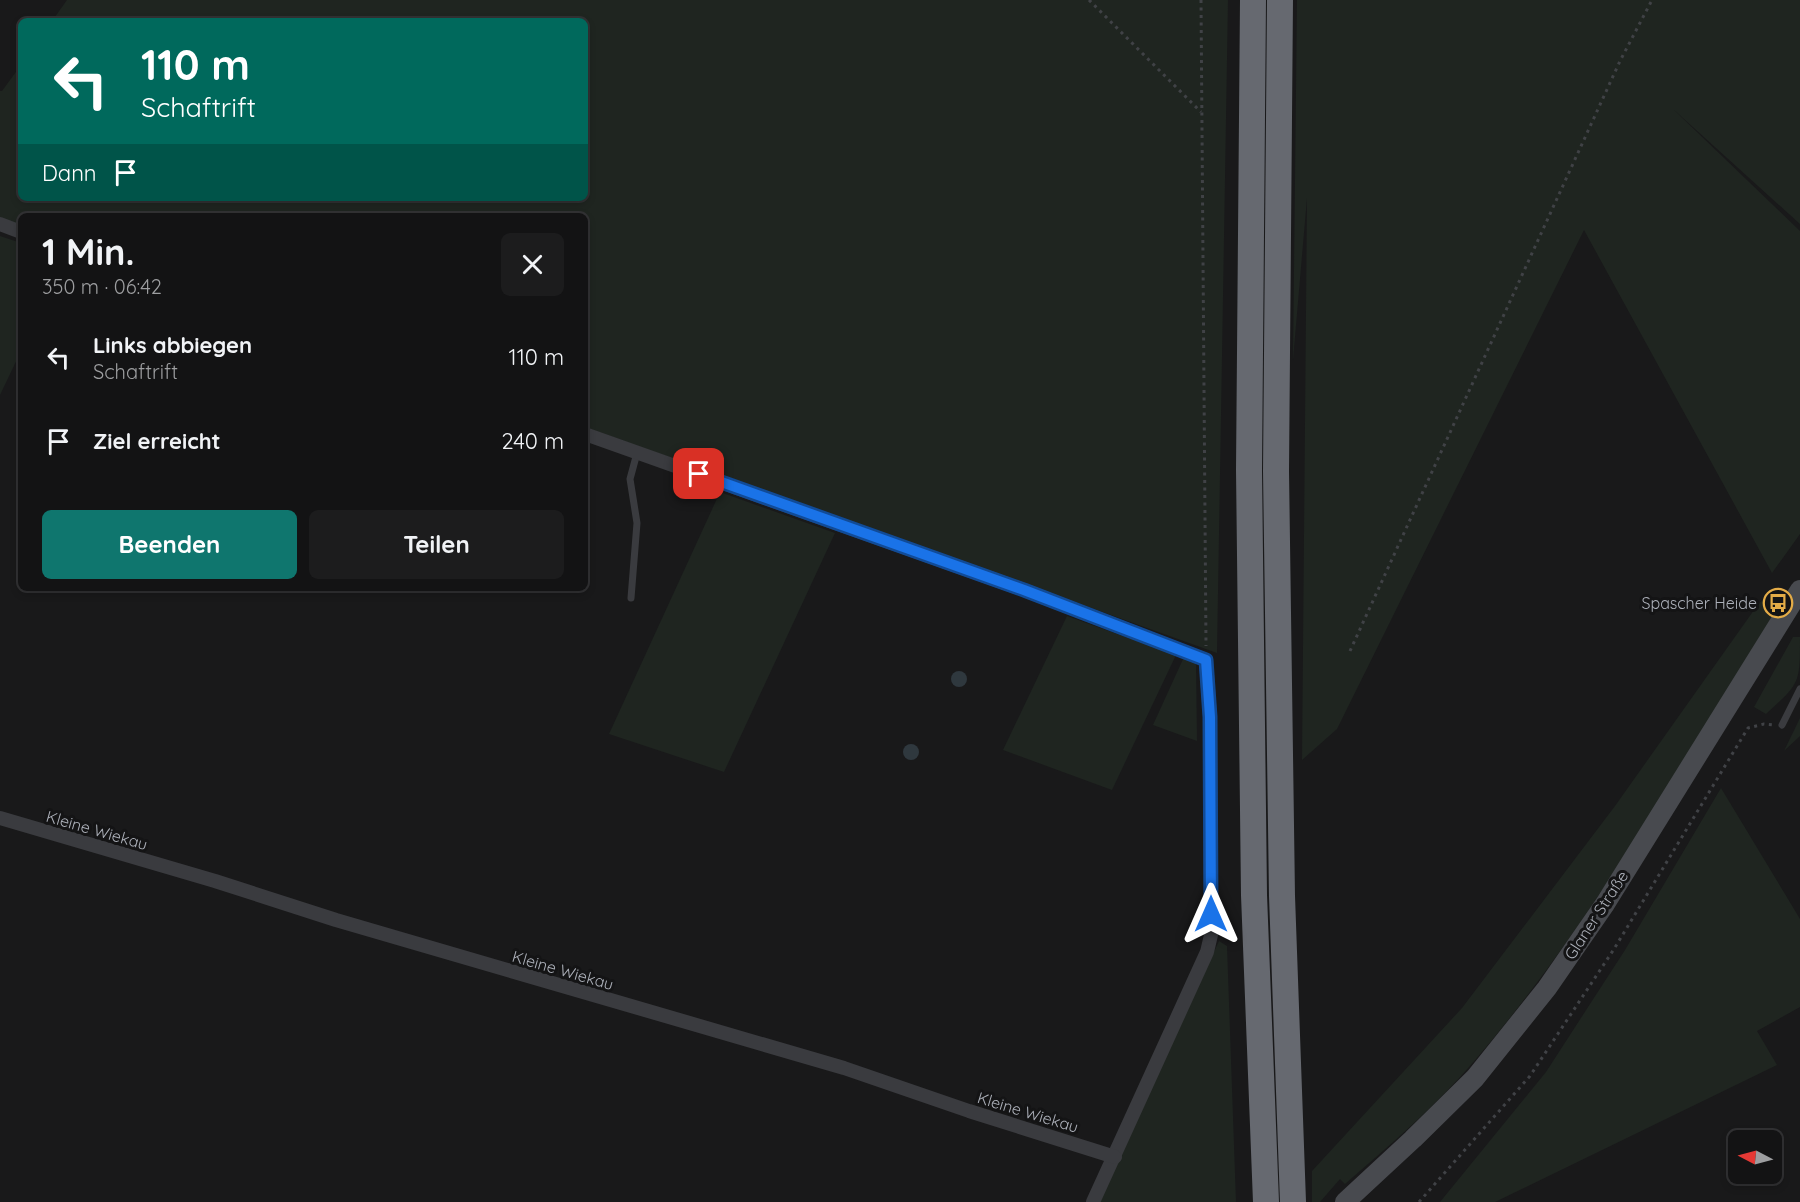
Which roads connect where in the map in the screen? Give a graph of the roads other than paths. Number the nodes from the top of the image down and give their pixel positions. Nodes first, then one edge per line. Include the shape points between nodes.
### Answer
1 (1253, 0) edge
2 (1281, 0) edge
3 (0, 224) edge
4 (18, 231) edge
5 (588, 435) edge
6 (637, 453) junction
7 (1800, 590) edge
8 (631, 598) dead end
9 (1800, 689) edge
10 (1782, 725) road end
11 (0, 818) edge
12 (1115, 1157) junction
13 (1093, 1202) edge
14 (1266, 1202) edge
15 (1293, 1202) edge
16 (1345, 1202) edge

1 - 14 highway via 1249,470 1254,895
2 - 15 highway via 1276,471 1282,896
3 - 4 street
5 - 6 street
6 - 8 lane via 630,479 637,523
6 - 12 street via 1024,590 1206,660 1211,935 1207,952
7 - 16 street, Glaner Straße via 1792,611 1547,988 1475,1078
9 - 10 lane
11 - 12 street, Kleine Wiekau via 844,1068
12 - 13 street

